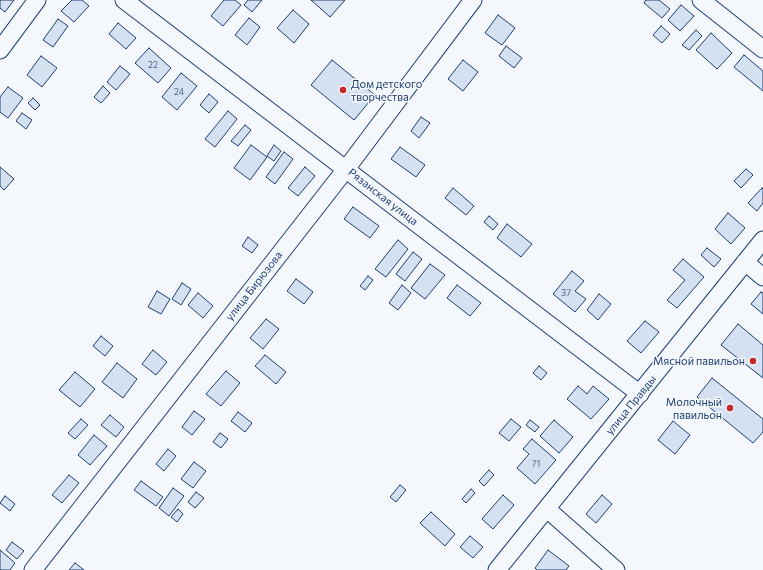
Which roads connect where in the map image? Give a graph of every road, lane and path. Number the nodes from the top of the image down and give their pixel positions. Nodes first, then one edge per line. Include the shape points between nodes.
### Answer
1 (37, 0) edge
2 (124, 0) edge
3 (473, 0) edge
4 (701, 0) edge
5 (0, 50) edge
6 (763, 50) edge
7 (346, 168) junction
8 (763, 240) edge
9 (745, 262) junction
10 (763, 277) edge
11 (640, 394) junction
12 (547, 509) junction
13 (33, 570) edge
14 (498, 570) edge
15 (616, 570) edge

1 - 5 street
2 - 7 street, Рязанская улица
3 - 7 street, улица Бирюзова
4 - 6 street
7 - 11 street, Рязанская улица
7 - 13 street, улица Бирюзова
8 - 9 street, улица Правды
9 - 10 street
9 - 11 street, улица Правды
11 - 12 street, улица Правды
12 - 14 street, улица Правды
12 - 15 street

